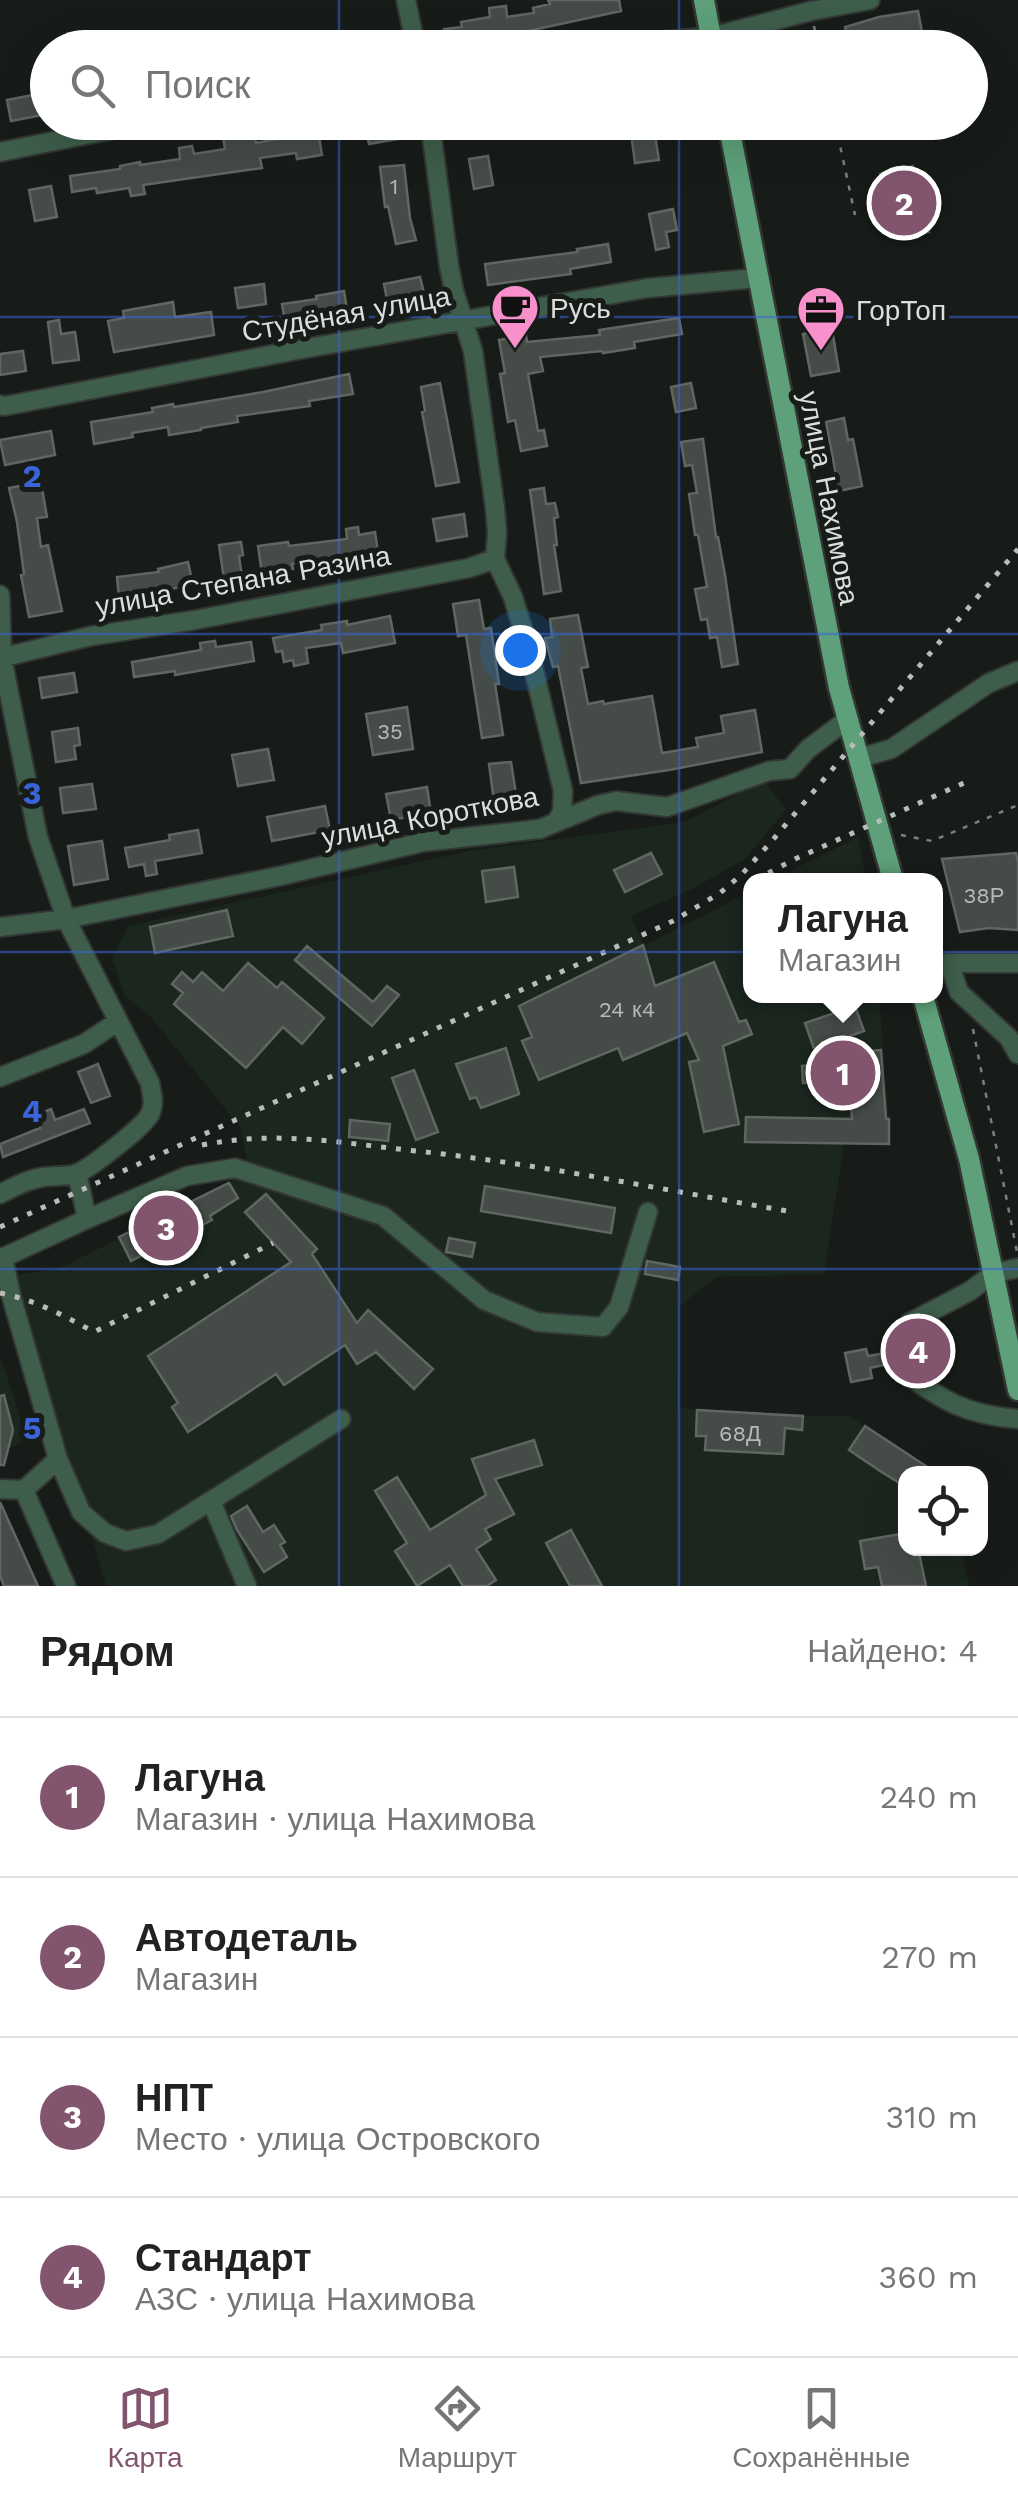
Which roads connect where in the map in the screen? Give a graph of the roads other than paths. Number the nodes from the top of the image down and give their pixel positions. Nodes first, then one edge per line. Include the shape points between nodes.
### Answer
1 (406, 0) edge
2 (704, 0) edge
3 (870, 0) edge
4 (412, 30) edge
5 (710, 30) edge
6 (752, 30) edge
7 (60, 140) edge
8 (432, 140) edge
9 (731, 140) edge
10 (0, 152) edge
11 (758, 278) junction
12 (464, 321) junction
13 (2, 407) edge
14 (495, 558) junction
15 (0, 594) edge
16 (1, 658) edge
17 (1018, 672) edge
18 (848, 719) junction
19 (860, 758) junction
20 (557, 821) junction
21 (891, 873) edge
22 (66, 919) junction
23 (0, 927) edge
24 (1018, 963) edge
25 (943, 964) edge
26 (943, 966) edge
27 (926, 1003) edge
28 (117, 1022) junction
29 (1018, 1054) edge
30 (0, 1077) edge
31 (76, 1174) junction
32 (0, 1194) edge
33 (648, 1212) dead end
34 (87, 1219) junction
35 (1, 1258) edge
36 (1018, 1268) edge
37 (994, 1273) junction
38 (1018, 1390) edge
39 (1018, 1418) edge
40 (341, 1419) dead end
41 (58, 1458) junction
42 (0, 1489) edge
43 (24, 1490) junction
44 (211, 1501) junction
45 (66, 1586) edge
46 (247, 1586) edge

1 - 4 street
2 - 5 main road
3 - 6 street
7 - 10 street
8 - 12 street via 449,266
9 - 11 main road, улица Нахимова
11 - 12 street, Студёная улица via 648,288
11 - 18 main road, улица Нахимова
12 - 13 street, Студёная улица
12 - 14 street via 495,508
14 - 16 street, улица Степана Разина
14 - 20 street via 528,646 563,791
15 - 16 street
16 - 22 street via 38,838
17 - 19 street via 989,683 891,749
18 - 19 main road, улица Нахимова
18 - 20 street, улица Короткова via 790,770 769,771 667,807 616,801
19 - 21 main road, улица Нахимова
20 - 22 street, улица Короткова via 522,832 422,842
22 - 23 street, улица Короткова
22 - 28 street
24 - 25 street
26 - 29 street
27 - 37 main road
28 - 30 street via 84,1044
28 - 31 street via 150,1084 152,1112
31 - 32 street via 40,1177
31 - 34 street
33 - 34 street via 618,1307 603,1327 537,1322 484,1300 383,1216 235,1168 187,1176
34 - 35 street
35 - 41 street
36 - 37 street
37 - 38 main road
37 - 39 street via 909,1323 897,1342 902,1370 958,1407
40 - 44 street
41 - 43 street
41 - 44 street via 81,1512 126,1541 158,1534
42 - 43 street
43 - 45 street
44 - 46 street

